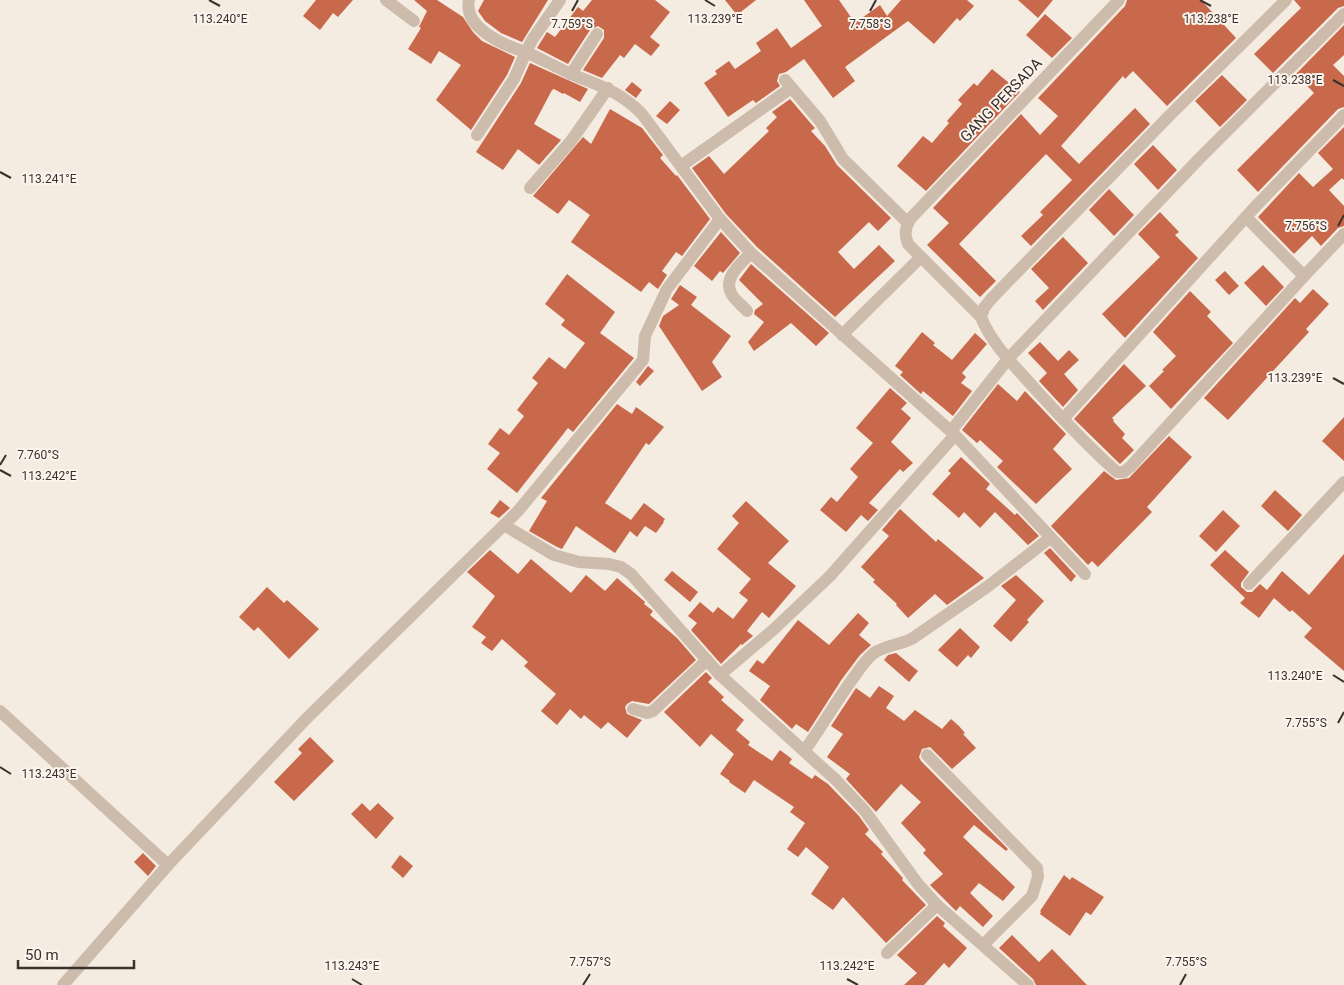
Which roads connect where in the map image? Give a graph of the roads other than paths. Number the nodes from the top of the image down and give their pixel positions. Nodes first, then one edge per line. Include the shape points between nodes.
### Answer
1 (386, 0) edge
2 (468, 0) edge
3 (560, 0) edge
4 (1119, 0) edge
5 (1286, 0) edge
6 (1344, 14) edge
7 (414, 21) dead end
8 (597, 34) dead end
9 (526, 52) junction
10 (571, 74) junction
11 (608, 88) junction
12 (1344, 115) edge
13 (477, 135) dead end
14 (681, 166) junction
15 (530, 188) dead end
16 (1250, 213) junction
17 (720, 219) junction
18 (908, 223) junction
19 (1344, 234) edge
20 (751, 253) junction
21 (921, 257) junction
22 (1307, 272) junction
23 (747, 311) dead end
24 (981, 317) junction
25 (842, 335) junction
26 (1008, 359) junction
27 (1063, 419) junction
28 (953, 433) junction
29 (1344, 482) edge
30 (504, 525) junction
31 (1050, 538) junction
32 (1085, 574) dead end
33 (1249, 584) dead end
34 (707, 660) junction
35 (720, 675) junction
36 (633, 709) dead end
37 (0, 711) edge
38 (805, 750) junction
39 (928, 754) dead end
40 (168, 865) junction
41 (937, 905) junction
42 (983, 945) junction
43 (887, 953) dead end
44 (63, 985) edge
45 (1028, 985) edge

1 - 7 street
2 - 9 street via 471,17 478,27 508,47
3 - 9 street
4 - 18 street, GANG PERSADA
5 - 24 street via 991,299
6 - 26 street via 1198,160
8 - 10 street
9 - 10 street
9 - 13 street via 514,79
10 - 11 street
11 - 14 street via 642,114
11 - 15 street via 571,141
12 - 16 street
14 - 17 street
14 - 18 street via 788,84 820,120 843,159
16 - 22 street
16 - 27 street
17 - 20 street
17 - 30 street via 667,289 648,330 639,364
18 - 21 street via 904,235
19 - 22 street
20 - 23 street via 730,277 729,285 731,293
20 - 25 street
21 - 24 street
21 - 25 street
22 - 27 street via 1124,472 1116,472
24 - 26 street
25 - 28 street
26 - 27 street
26 - 28 street
28 - 31 street
28 - 35 street via 830,576
29 - 33 street
30 - 34 street via 554,555 621,567 639,582
30 - 40 street via 307,718
31 - 32 street
31 - 38 street via 908,641 875,652 846,688
34 - 35 street
34 - 36 street via 653,711 647,713
35 - 38 street
37 - 40 street
38 - 41 street via 865,810
39 - 42 street via 1037,868 1038,877 1032,896
40 - 44 street
41 - 42 street
41 - 43 street
42 - 45 street

